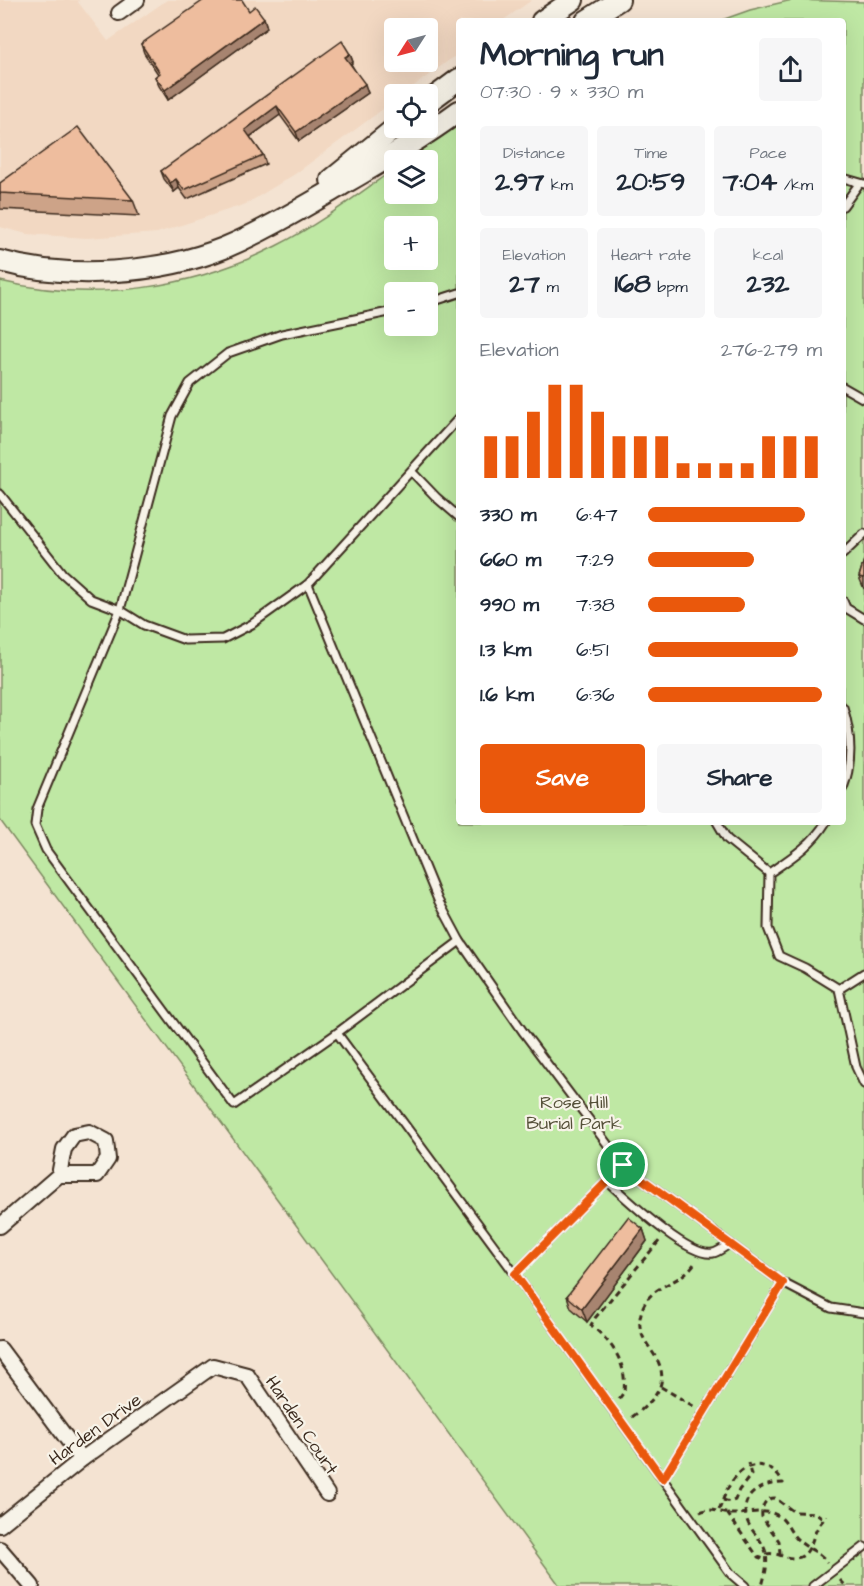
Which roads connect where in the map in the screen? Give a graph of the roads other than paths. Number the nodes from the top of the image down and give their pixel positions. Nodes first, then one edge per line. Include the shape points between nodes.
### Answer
1 (137, 0) edge
2 (573, 0) edge
3 (619, 0) edge
4 (119, 13) dead end
5 (546, 18) edge
6 (591, 18) edge
7 (456, 81) edge
8 (438, 95) edge
9 (456, 113) edge
10 (384, 137) edge
11 (846, 179) edge
12 (861, 184) edge
13 (846, 202) edge
14 (285, 218) junction
15 (0, 261) edge
16 (456, 294) edge
17 (438, 300) edge
18 (384, 312) edge
19 (846, 389) edge
20 (864, 399) edge
21 (456, 421) edge
22 (412, 472) junction
23 (0, 494) edge
24 (456, 514) edge
25 (864, 534) edge
26 (846, 551) edge
27 (308, 584) junction
28 (846, 608) edge
29 (120, 610) junction
30 (864, 619) edge
31 (846, 722) edge
32 (846, 780) edge
33 (719, 825) edge
34 (824, 825) edge
35 (769, 873) junction
36 (460, 940) junction
37 (864, 973) edge
38 (839, 989) junction
39 (337, 1033) junction
40 (864, 1084) edge
41 (623, 1165) junction
42 (59, 1175) dead end
43 (607, 1181) junction
44 (0, 1226) edge
45 (730, 1244) junction
46 (515, 1274) junction
47 (783, 1283) junction
48 (864, 1312) edge
49 (0, 1349) edge
50 (213, 1366) joint
51 (82, 1459) junction
52 (663, 1479) junction
53 (327, 1494) dead end
54 (0, 1525) edge
55 (864, 1547) edge
56 (0, 1549) edge
57 (32, 1586) edge
58 (745, 1586) edge
59 (813, 1586) edge

1 - 4 street
2 - 5 main road
3 - 6 main road
7 - 8 main road
9 - 14 main road
10 - 14 main road
11 - 12 lane
12 - 13 lane
14 - 15 main road via 221,249 142,268 58,270
16 - 17 lane
18 - 29 lane via 282,334 228,353 190,383 172,416
19 - 20 lane
21 - 22 lane
22 - 24 lane
22 - 27 lane
23 - 29 lane via 62,573 91,599
25 - 26 lane
27 - 29 lane via 252,624 223,639 185,639 144,625
27 - 36 lane via 438,900
28 - 30 lane
29 - 39 lane via 38,809 35,825 46,850 234,1105
31 - 32 lane via 850,742
33 - 35 lane via 727,839
34 - 35 lane via 803,850
35 - 38 lane via 768,928 779,956
36 - 39 lane
36 - 41 lane
37 - 38 lane
38 - 40 lane via 856,1067
39 - 46 lane
41 - 43 lane
41 - 45 lane
42 - 44 street
43 - 45 lane via 666,1233 700,1251 713,1253
43 - 46 lane
45 - 47 lane
46 - 52 lane
47 - 48 lane via 831,1308
47 - 52 lane
49 - 51 street
50 - 51 street, Harden Drive
50 - 53 street, Harden Court via 247,1375
51 - 54 street, Harden Drive
52 - 58 lane via 731,1574
55 - 59 lane
56 - 57 street

